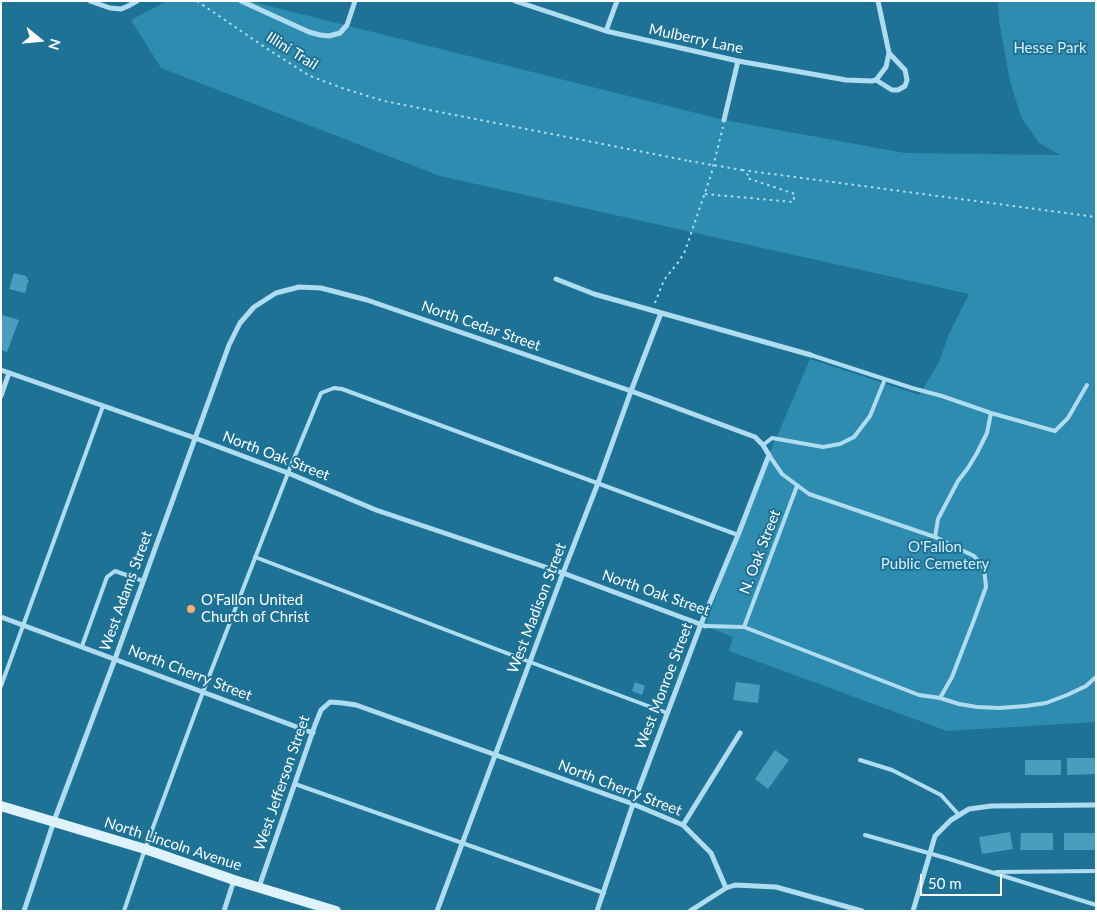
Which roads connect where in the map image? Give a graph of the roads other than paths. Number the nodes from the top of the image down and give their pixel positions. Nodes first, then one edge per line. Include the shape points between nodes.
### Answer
1 (90, 1) edge
2 (137, 1) edge
3 (241, 1) edge
4 (355, 1) edge
5 (515, 1) edge
6 (617, 1) edge
7 (878, 1) edge
8 (251, 3) edge
9 (606, 32) junction
10 (889, 53) junction
11 (738, 61) junction
12 (876, 80) junction
13 (724, 120) road end
14 (556, 279) dead end
15 (661, 313) junction
16 (811, 355) joint
17 (220, 368) joint
18 (1, 370) edge
19 (9, 373) junction
20 (885, 379) junction
21 (1087, 385) dead end
22 (631, 391) junction
23 (1, 396) edge
24 (103, 406) junction
25 (991, 413) junction
26 (195, 438) junction
27 (763, 445) junction
28 (769, 455) junction
29 (288, 472) junction
30 (598, 483) junction
31 (797, 486) junction
32 (738, 535) junction
33 (935, 537) junction
34 (255, 557) junction
35 (563, 573) junction
36 (143, 582) junction
37 (1, 617) edge
38 (24, 625) junction
39 (703, 625) junction
40 (744, 627) junction
41 (82, 646) junction
42 (116, 658) junction
43 (530, 662) junction
44 (1096, 677) edge
45 (1, 686) edge
46 (203, 692) junction
47 (940, 698) junction
48 (343, 703) joint
49 (668, 713) junction
50 (313, 733) junction
51 (740, 733) dead end
52 (496, 754) junction
53 (860, 760) dead end
54 (295, 784) junction
55 (633, 804) junction
56 (1, 806) edge
57 (1096, 806) edge
58 (959, 815) junction
59 (54, 821) junction
60 (683, 825) junction
61 (865, 835) dead end
62 (462, 843) junction
63 (145, 849) junction
64 (930, 854) junction
65 (1096, 871) edge
66 (991, 872) junction
67 (234, 880) junction
68 (258, 888) junction
69 (726, 888) junction
70 (604, 893) junction
71 (1096, 904) edge
72 (330, 910) edge
73 (24, 911) edge
74 (124, 911) edge
75 (224, 911) edge
76 (437, 911) edge
77 (597, 911) edge
78 (690, 911) edge
79 (862, 911) edge
80 (913, 911) edge

1 - 2 street via 120,9
3 - 8 street
4 - 8 street via 347,25 340,33 330,36 309,32
5 - 9 street, Mulberry Lane
6 - 9 street
7 - 10 street
9 - 11 street, Mulberry Lane
10 - 12 street via 886,67
10 - 12 street, Mulberry Lane via 905,70 905,86 892,90
11 - 12 street, Mulberry Lane via 846,80
11 - 13 street
14 - 15 street via 594,294
15 - 16 street
15 - 22 street, West Madison Street
16 - 20 lane
17 - 22 street, North Cedar Street via 240,323 254,307 276,294 299,287 321,288 367,300
17 - 26 street, West Adams Street
18 - 19 street, North Oak Street
19 - 23 street
19 - 24 street, North Oak Street
20 - 25 lane
20 - 27 lane via 870,416 854,437 840,444 823,446 772,438
21 - 25 lane via 1068,418 1055,431
22 - 27 street, North Cedar Street via 754,437
22 - 30 street, West Madison Street
24 - 26 street, North Oak Street
24 - 38 lane
25 - 33 lane via 987,433 938,519
26 - 29 street, North Oak Street
26 - 36 street, West Adams Street
27 - 28 street
28 - 31 lane via 782,474
28 - 32 street, West Monroe Street
29 - 30 lane via 321,393 334,388
29 - 34 lane
29 - 35 street, North Oak Street via 376,510
30 - 32 lane
30 - 35 street, West Madison Street
31 - 33 lane via 809,494
31 - 40 lane, N. Oak Street
32 - 39 street, West Monroe Street
33 - 47 lane via 974,556 984,568 986,587 952,677
34 - 43 lane
34 - 46 lane
35 - 39 street, North Oak Street
35 - 43 street, West Madison Street
36 - 41 lane via 116,571 107,577
36 - 42 street, West Adams Street
37 - 38 street, North Cherry Street
38 - 41 street, North Cherry Street
38 - 45 lane
39 - 40 lane, North Oak Street
39 - 49 street, West Monroe Street
40 - 47 lane, North Oak Street via 919,695
41 - 42 street, North Cherry Street
42 - 46 street, North Cherry Street
42 - 59 street, West Adams Street
43 - 49 lane
43 - 52 street, West Madison Street
44 - 47 lane, North Oak Street via 1067,695 1026,706 977,707
46 - 50 street, North Cherry Street
46 - 63 lane
48 - 50 street, West Jefferson Street via 330,702 321,710
48 - 52 street, North Cherry Street
49 - 55 street, West Monroe Street
50 - 54 street, West Jefferson Street
51 - 60 street
52 - 55 street, North Cherry Street
52 - 62 street, West Madison Street
53 - 58 lane via 892,770 941,795
54 - 62 lane
54 - 68 street, West Jefferson Street
55 - 60 street, North Cherry Street
55 - 70 street, West Monroe Street
56 - 59 main road, North Lincoln Avenue
57 - 58 street via 991,806 969,809
58 - 64 street via 935,836
59 - 63 main road, North Lincoln Avenue
59 - 73 street, West Adams Street
60 - 69 street, North Cherry Street via 711,853
61 - 64 lane
62 - 70 lane
62 - 76 street, West Madison Street
63 - 67 main road, North Lincoln Avenue
63 - 74 lane
64 - 66 lane
64 - 80 street
65 - 66 lane
66 - 71 lane
67 - 68 main road, North Lincoln Avenue
67 - 75 street
68 - 72 main road, North Lincoln Avenue
69 - 78 street
69 - 79 street via 736,885 776,887
70 - 77 street, West Monroe Street

